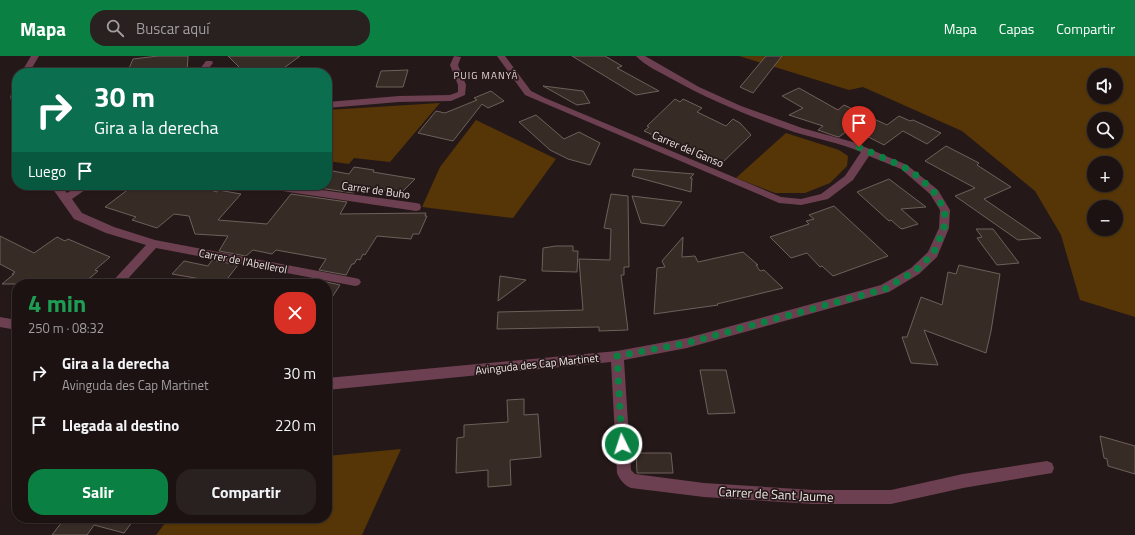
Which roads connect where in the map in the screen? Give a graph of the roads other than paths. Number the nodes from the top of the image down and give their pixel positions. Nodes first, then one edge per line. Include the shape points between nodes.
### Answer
1 (35, 56) edge
2 (501, 56) edge
3 (640, 56) edge
4 (455, 57) edge
5 (209, 63) dead end
6 (28, 68) edge
7 (205, 68) edge
8 (332, 105) edge
9 (868, 151) junction
10 (59, 190) edge
11 (79, 190) edge
12 (297, 190) edge
13 (66, 198) junction
14 (416, 207) dead end
15 (154, 244) junction
16 (121, 279) edge
17 (355, 282) dead end
18 (0, 322) edge
19 (12, 324) edge
20 (617, 356) junction
21 (332, 384) edge
22 (1047, 468) dead end

1 - 6 street
2 - 9 street, Carrer del Ganso via 528,92 542,100 778,200 801,202 824,197 849,178
3 - 9 street, Avinguda des Cap Martinet via 696,89 738,108
4 - 8 street via 454,65 462,85 462,94 451,98
5 - 7 street
9 - 20 street, Avinguda des Cap Martinet via 904,167 920,178 934,192 945,210 944,228 933,254 915,271 885,289 687,343
10 - 13 street, Carrer de l'Abellerol
11 - 13 street
12 - 14 street, Carrer de Buho
13 - 15 street, Carrer de l'Abellerol via 78,216 110,230
15 - 16 street
15 - 17 street, Carrer de l'Abellerol
18 - 19 street
20 - 21 street, Avinguda des Cap Martinet
20 - 22 street, Carrer de Sant Jaume via 624,473 631,481 719,491 813,497 891,497 963,481

